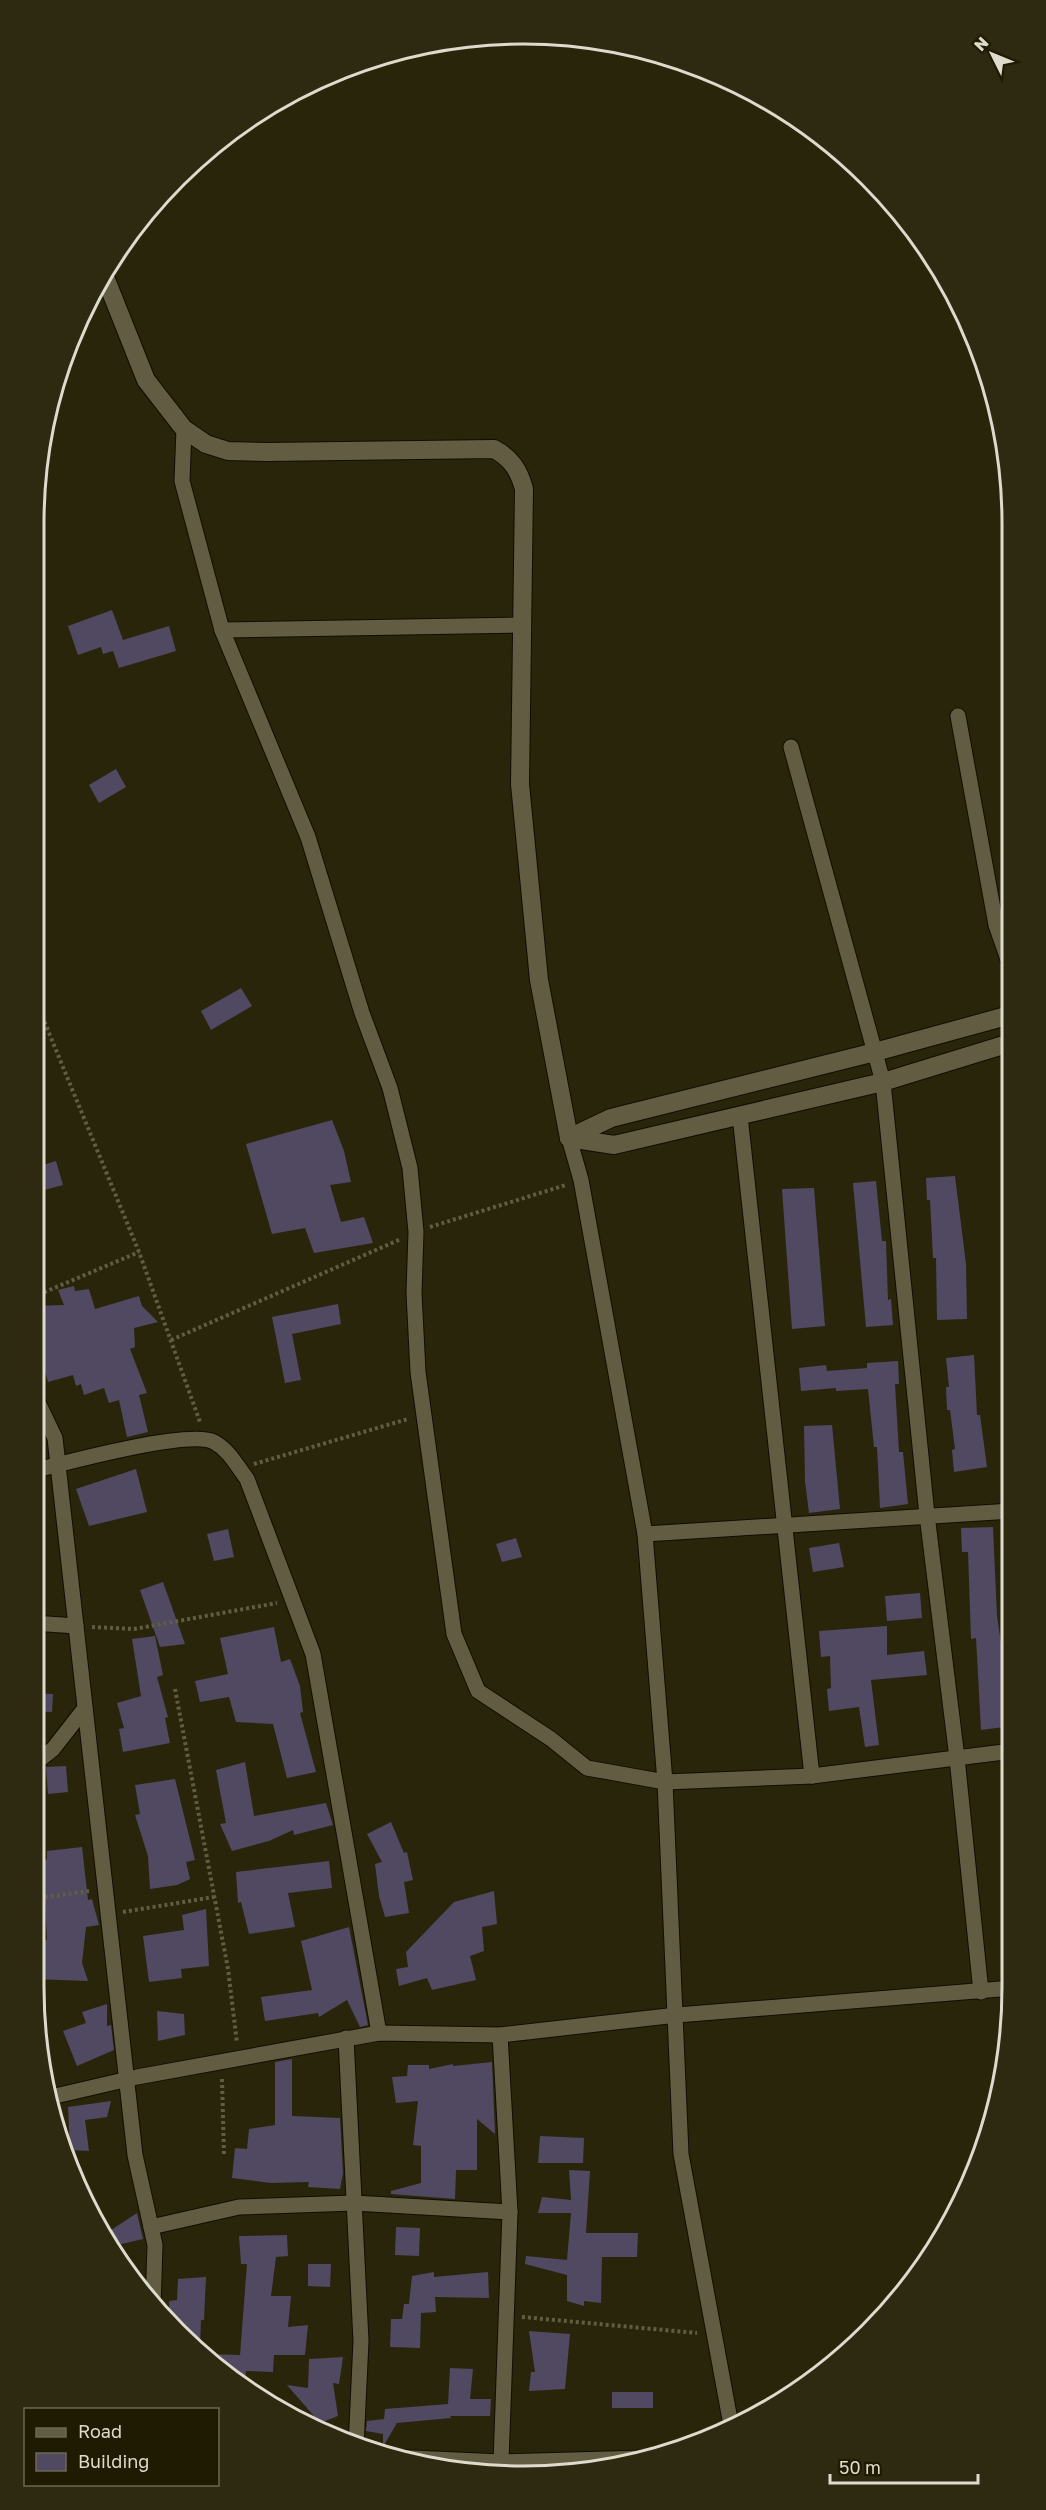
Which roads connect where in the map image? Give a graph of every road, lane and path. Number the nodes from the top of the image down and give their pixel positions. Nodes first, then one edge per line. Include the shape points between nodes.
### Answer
1 (108, 284) edge
2 (184, 429) junction
3 (522, 625) junction
4 (222, 630) junction
5 (958, 716) dead end
6 (791, 747) dead end
7 (1002, 942) edge
8 (1002, 1017) edge
9 (44, 1021) edge
10 (1002, 1045) edge
11 (875, 1052) junction
12 (883, 1082) junction
13 (740, 1116) junction
14 (569, 1138) junction
15 (581, 1180) junction
16 (416, 1232) junction
17 (139, 1252) junction
18 (44, 1292) edge
19 (171, 1340) junction
20 (424, 1414) junction
21 (44, 1415) edge
22 (207, 1440) junction
23 (58, 1464) junction
24 (44, 1468) edge
25 (239, 1468) junction
26 (1002, 1511) edge
27 (927, 1515) junction
28 (783, 1526) junction
29 (645, 1534) junction
30 (293, 1600) junction
31 (44, 1624) edge
32 (76, 1626) junction
33 (175, 1689) dead end
34 (85, 1708) junction
35 (1002, 1752) edge
36 (44, 1756) edge
37 (957, 1758) junction
38 (812, 1776) junction
39 (665, 1782) junction
40 (105, 1888) junction
41 (44, 1897) edge
42 (214, 1897) junction
43 (108, 1915) junction
44 (1002, 1989) edge
45 (981, 1992) junction
46 (677, 2015) junction
47 (379, 2032) junction
48 (500, 2035) junction
49 (346, 2038) junction
50 (238, 2057) junction
51 (222, 2060) junction
52 (126, 2079) junction
53 (56, 2096) edge
54 (224, 2155) dead end
55 (354, 2204) junction
56 (510, 2212) junction
57 (151, 2227) junction
58 (153, 2292) edge
59 (507, 2316) junction
60 (714, 2335) junction
61 (730, 2419) edge
62 (357, 2436) edge
63 (444, 2459) edge
64 (604, 2459) edge
65 (501, 2462) junction

1 - 2 main road via 146,380
2 - 3 main road via 206,444 228,451 494,449 506,455 521,476 524,489
2 - 4 street via 182,481
3 - 4 street
3 - 14 main road via 520,784 539,980
4 - 16 street via 308,837 362,1013 390,1088 410,1168
5 - 7 street
6 - 11 street
8 - 11 main road
9 - 17 path
10 - 12 main road
11 - 12 street
11 - 14 main road via 611,1118
12 - 13 main road
12 - 27 street
13 - 14 main road via 614,1145
13 - 28 street
14 - 15 street
15 - 16 path
15 - 29 street
16 - 19 path
16 - 20 street via 414,1293
17 - 18 path
17 - 19 path
19 - 22 path
20 - 25 path
20 - 39 street via 454,1634 478,1691 587,1768
21 - 23 street via 55,1438
22 - 23 street via 184,1438
22 - 25 street via 230,1455
23 - 24 street
23 - 32 street
25 - 30 street via 247,1479
26 - 27 street
27 - 28 street
27 - 37 street
28 - 29 street
28 - 38 street
29 - 39 street
30 - 32 path via 134,1629
30 - 47 street via 313,1654
31 - 32 street
32 - 34 street
33 - 42 path
34 - 36 street
34 - 40 street
35 - 37 street
37 - 38 street
37 - 45 street
38 - 39 street
39 - 46 street
40 - 41 path
40 - 43 street
42 - 43 path
42 - 50 path via 228,1969
43 - 52 street
44 - 45 street
45 - 46 street
46 - 48 street
46 - 60 street via 681,2154
47 - 48 street
47 - 49 street
48 - 56 street
49 - 50 street
49 - 55 street
50 - 51 street
51 - 52 street
51 - 54 path
52 - 53 street
52 - 57 street via 135,2156
55 - 56 street
55 - 57 street via 239,2206
55 - 62 street via 361,2341
56 - 59 street
57 - 58 street
59 - 60 path
59 - 65 street
60 - 61 street
63 - 65 street
64 - 65 street

